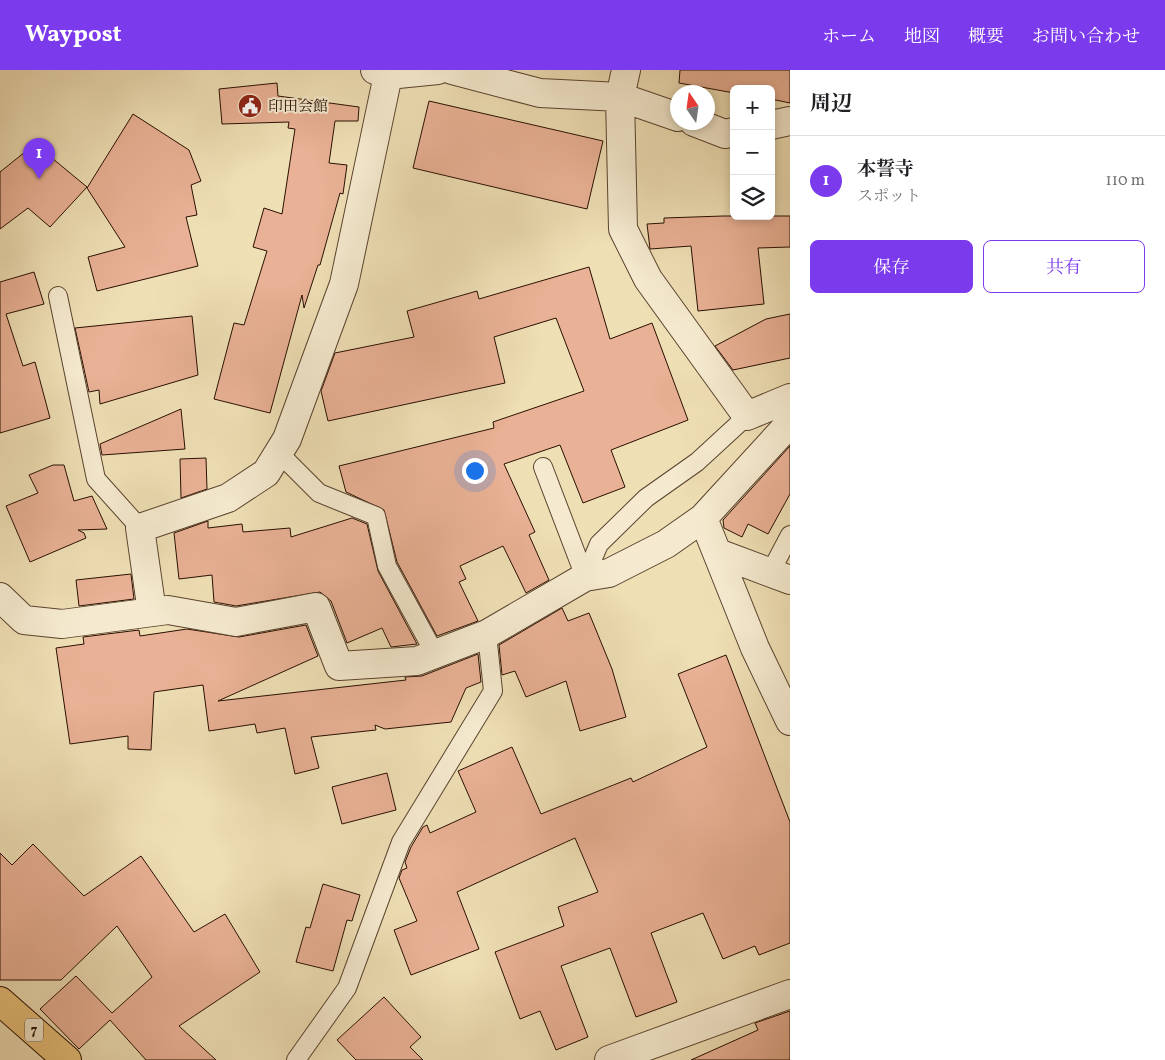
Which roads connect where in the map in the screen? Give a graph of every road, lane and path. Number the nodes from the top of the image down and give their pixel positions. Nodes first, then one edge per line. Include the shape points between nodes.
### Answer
1 (438, 70) edge
2 (452, 70) edge
3 (626, 70) edge
4 (382, 72) edge
5 (620, 97) junction
6 (670, 114) edge
7 (790, 121) edge
8 (775, 123) edge
9 (715, 130) edge
10 (730, 133) edge
11 (58, 296) dead end
12 (790, 398) edge
13 (747, 416) junction
14 (790, 423) edge
15 (278, 452) junction
16 (543, 467) dead end
17 (704, 518) junction
18 (140, 528) junction
19 (790, 535) edge
20 (718, 553) junction
21 (585, 577) junction
22 (780, 577) edge
23 (0, 597) edge
24 (152, 612) junction
25 (487, 634) junction
26 (436, 654) junction
27 (790, 721) edge
28 (790, 994) edge
29 (0, 1001) edge
30 (641, 1054) edge
31 (67, 1060) edge
32 (296, 1060) edge
33 (608, 1060) edge

1 - 4 street
2 - 5 street via 540,93
3 - 5 street
4 - 15 street via 344,284 287,439
5 - 6 street
5 - 13 street via 623,229 648,279
7 - 8 street
9 - 10 street
11 - 18 lane via 96,479
12 - 13 street
13 - 21 lane via 697,462 646,498 599,544
14 - 17 street
15 - 18 street via 266,473 228,498
15 - 26 lane via 319,493 376,516 387,566
16 - 21 lane
17 - 20 street
17 - 21 street via 658,548 608,573
18 - 24 street
19 - 22 lane
20 - 22 street
20 - 27 street
21 - 25 street
23 - 24 street via 24,620 62,624
24 - 26 street via 168,610 236,622 316,607 339,666 417,661
25 - 26 street
25 - 32 lane via 493,691 401,842 347,988
28 - 30 street
29 - 31 main road, 7
30 - 33 street

